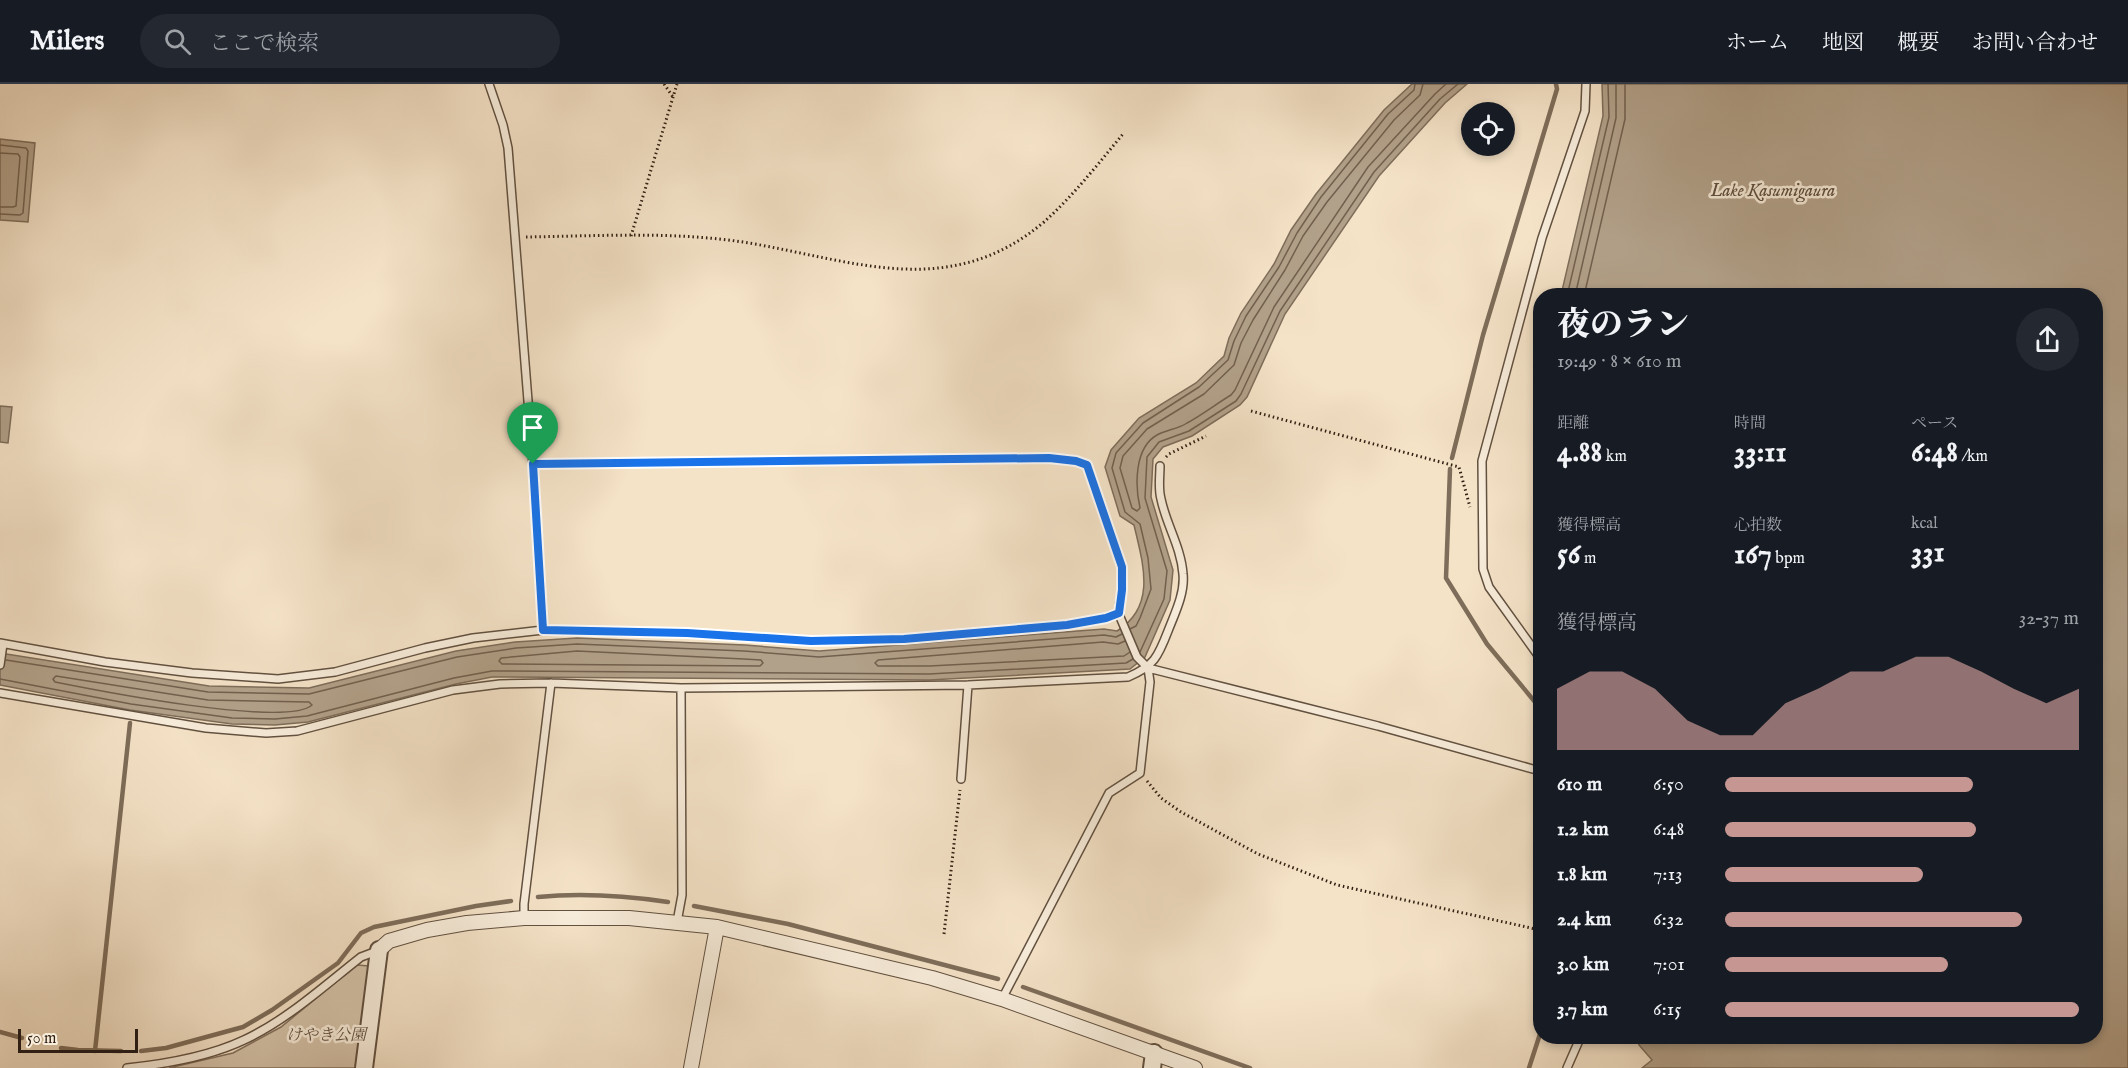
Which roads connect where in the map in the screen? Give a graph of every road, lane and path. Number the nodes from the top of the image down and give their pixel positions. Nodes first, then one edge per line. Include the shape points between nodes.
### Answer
1 (489, 84) edge
2 (664, 84) edge
3 (677, 84) edge
4 (1586, 84) edge
5 (673, 97) junction
6 (1123, 134) dead end
7 (631, 236) junction
8 (515, 237) junction
9 (1251, 411) dead end
10 (1206, 436) dead end
11 (533, 464) junction
12 (1087, 465) joint
13 (1160, 466) joint
14 (1482, 533) junction
15 (1119, 613) junction
16 (543, 630) junction
17 (2, 646) edge
18 (1533, 648) edge
19 (0, 665) edge
20 (1148, 668) junction
21 (551, 682) junction
22 (968, 685) junction
23 (681, 688) junction
24 (0, 693) edge
25 (1533, 769) edge
26 (1140, 773) junction
27 (961, 779) joint
28 (524, 918) junction
29 (677, 922) junction
30 (717, 927) junction
31 (1533, 928) edge
32 (944, 934) dead end
33 (379, 950) junction
34 (1002, 999) junction
35 (1578, 1044) edge
36 (1153, 1061) edge
37 (127, 1068) edge
38 (364, 1068) edge
39 (691, 1068) edge
40 (1195, 1068) edge
41 (1567, 1068) edge

1 - 8 lane via 508,148
2 - 5 path
3 - 5 path
4 - 14 lane via 1585,111 1542,238 1482,461
5 - 7 path
6 - 7 path via 1042,223 985,258 952,267 888,269 710,238
7 - 8 path
8 - 11 lane
9 - 14 path via 1459,467
10 - 13 path via 1169,454
11 - 12 path via 1049,458
11 - 16 lane
12 - 15 lane via 1122,567
13 - 20 lane via 1161,499 1183,574 1180,597 1163,643
14 - 18 lane via 1483,569 1489,587
15 - 16 lane via 1067,625 904,639 811,641
15 - 20 lane via 1137,657
16 - 17 lane via 473,638 335,672 278,679 181,672
17 - 19 lane
20 - 22 lane via 1128,677
20 - 25 lane
20 - 26 lane via 1150,682
21 - 23 lane
21 - 24 lane via 469,688 297,731 266,733 206,728
21 - 28 lane
22 - 23 lane
22 - 27 lane
23 - 29 lane via 682,895
26 - 31 path via 1161,798 1181,812 1257,854 1337,885
26 - 34 lane via 1109,794
27 - 32 path
28 - 29 street
28 - 33 street via 427,930 389,941
29 - 30 street
30 - 34 street via 932,978
30 - 39 street
33 - 37 lane via 361,957 278,1021 244,1040 216,1051
33 - 38 street
34 - 36 street
35 - 41 lane
36 - 40 street

